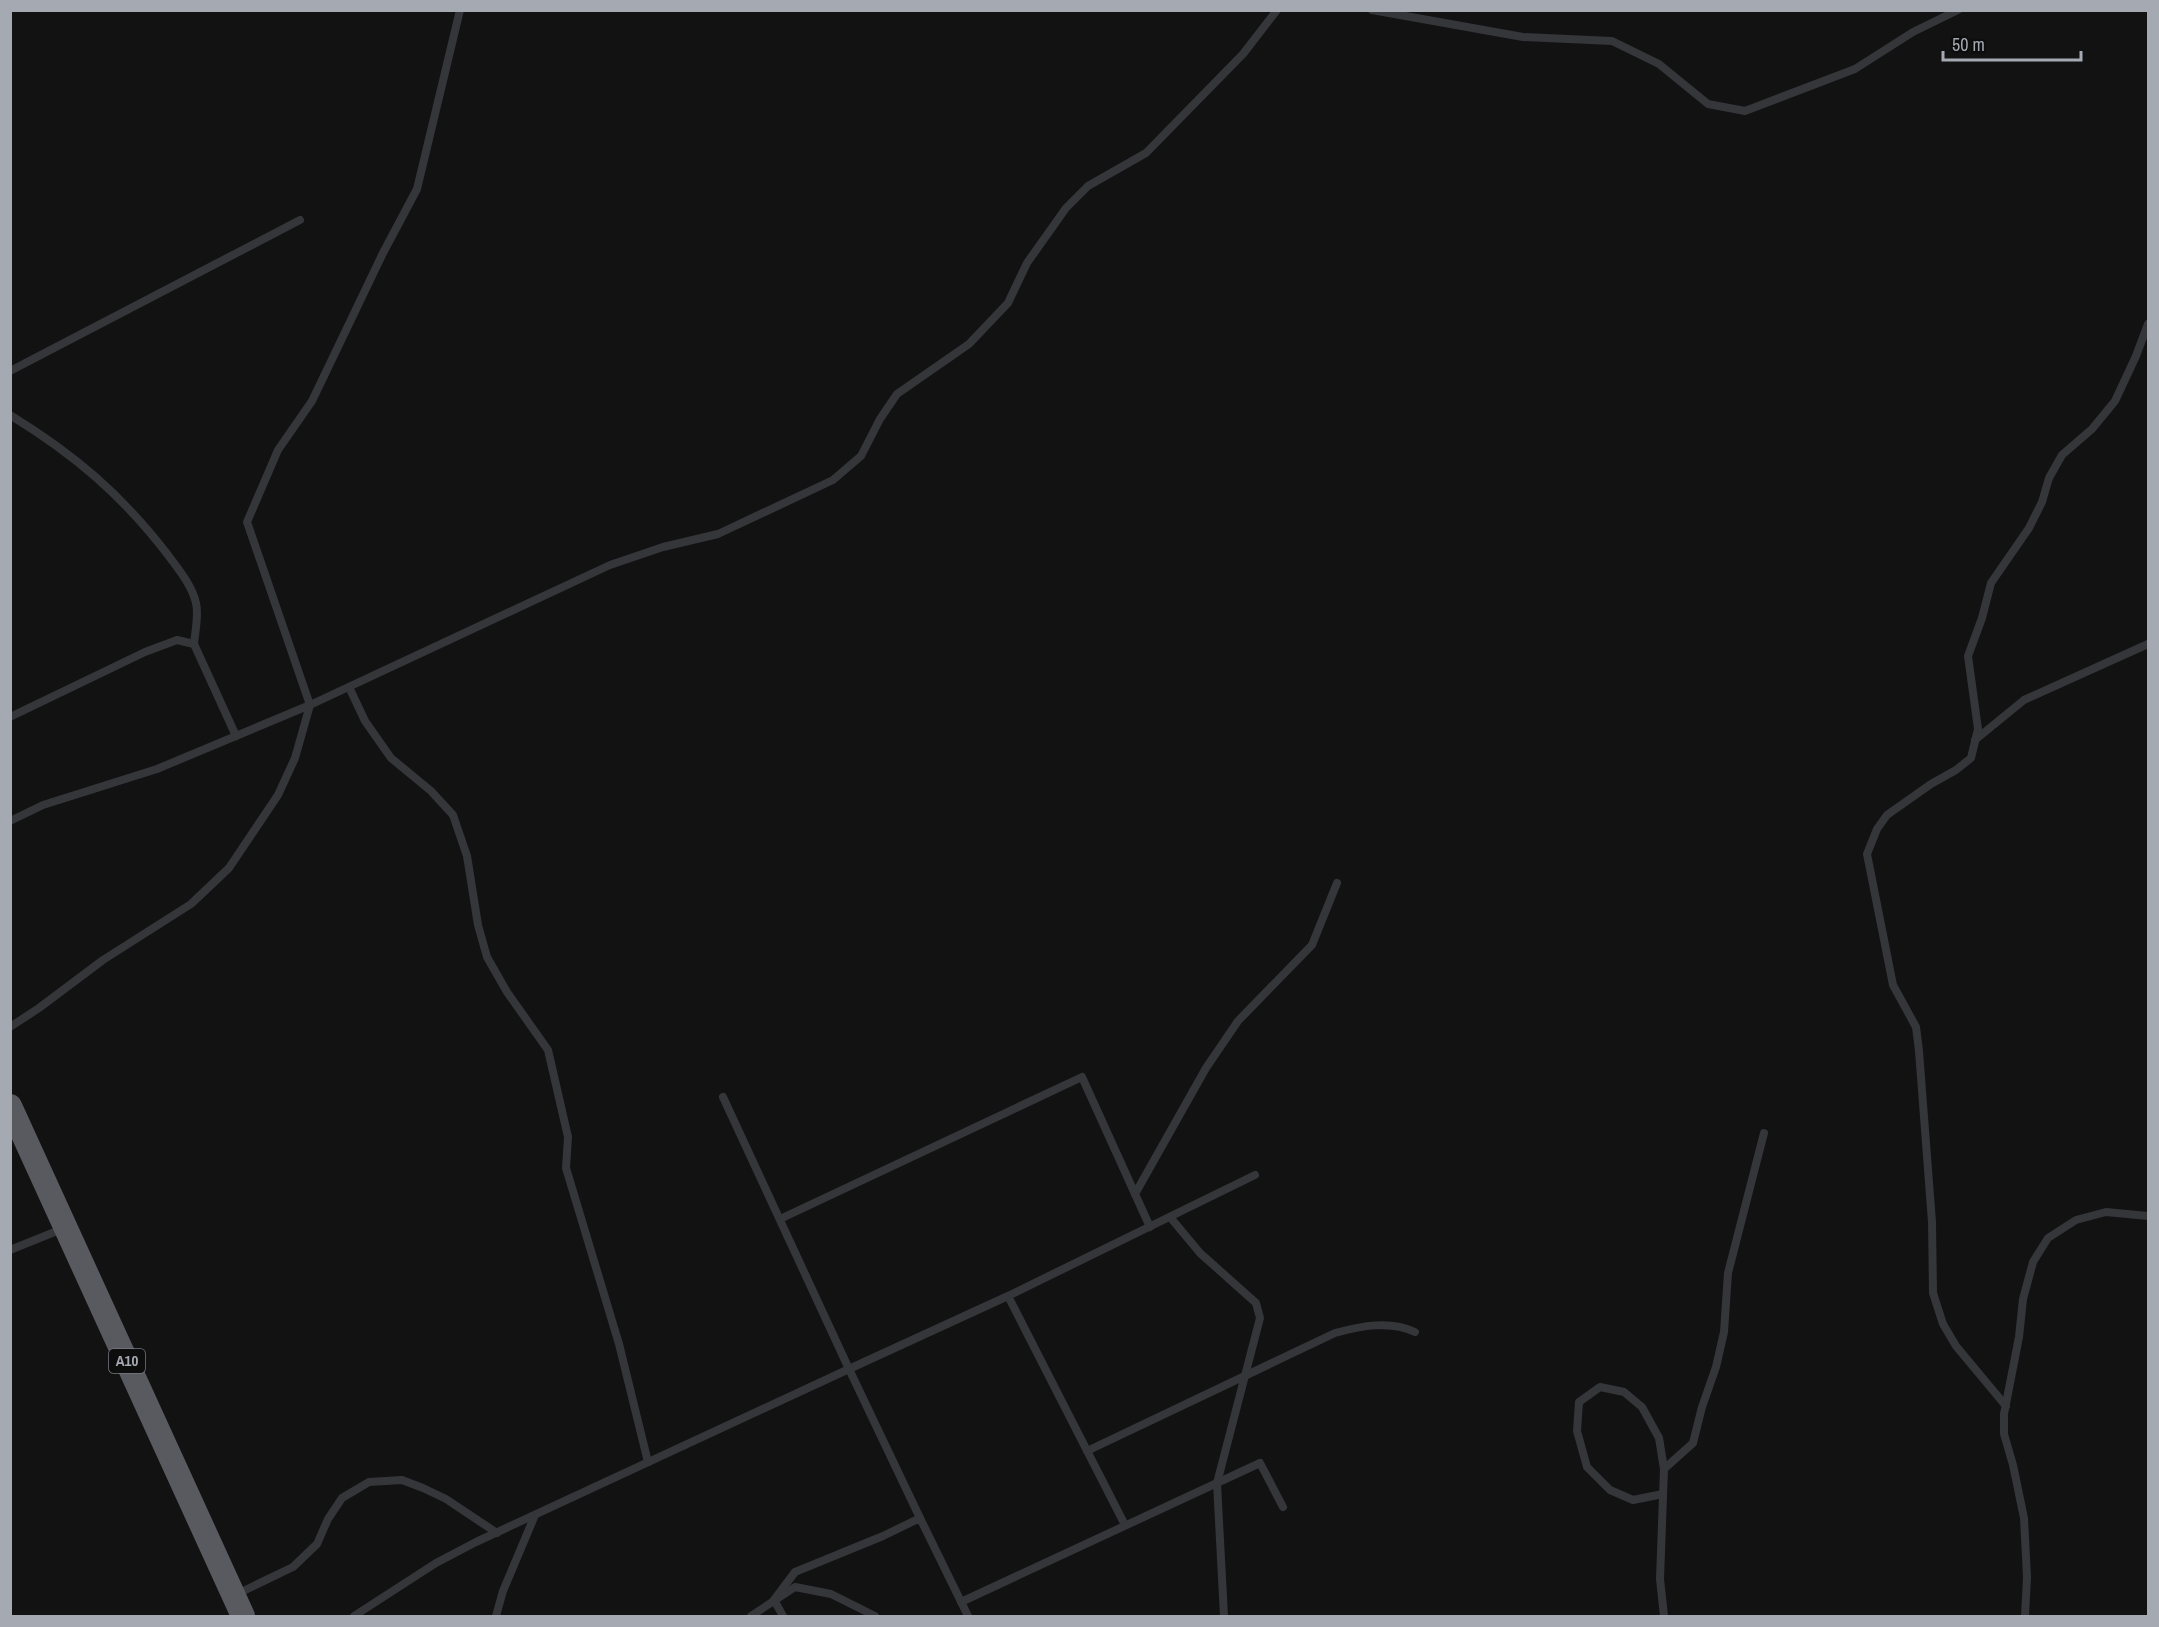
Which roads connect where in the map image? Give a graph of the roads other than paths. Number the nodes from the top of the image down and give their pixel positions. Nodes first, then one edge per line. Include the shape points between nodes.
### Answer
1 (460, 10) edge
2 (1277, 10) edge
3 (1371, 10) edge
4 (1958, 10) edge
5 (300, 220) dead end
6 (2148, 324) edge
7 (10, 371) edge
8 (10, 415) edge
9 (194, 644) junction
10 (2148, 644) edge
11 (349, 687) junction
12 (310, 705) junction
13 (10, 717) edge
14 (236, 736) junction
15 (1975, 741) junction
16 (10, 821) edge
17 (1337, 883) dead end
18 (10, 1027) edge
19 (723, 1097) dead end
20 (10, 1106) edge
21 (1764, 1133) dead end
22 (1255, 1175) dead end
23 (1135, 1194) junction
24 (2148, 1216) edge
25 (1170, 1217) junction
26 (780, 1219) junction
27 (1150, 1227) junction
28 (66, 1228) junction
29 (10, 1250) edge
30 (1008, 1296) junction
31 (1415, 1332) dead end
32 (849, 1369) junction
33 (1246, 1376) junction
34 (2006, 1406) junction
35 (1087, 1450) junction
36 (648, 1462) junction
37 (1664, 1469) junction
38 (1217, 1483) junction
39 (1663, 1494) junction
40 (1283, 1507) dead end
41 (535, 1515) junction
42 (920, 1518) junction
43 (1125, 1526) junction
44 (497, 1533) junction
45 (774, 1600) junction
46 (961, 1602) junction
47 (238, 1606) edge
48 (354, 1617) edge
49 (496, 1617) edge
50 (751, 1617) edge
51 (783, 1617) edge
52 (875, 1617) edge
53 (968, 1617) edge
54 (1224, 1617) edge
55 (1664, 1617) edge
56 (2025, 1617) edge

1 - 12 lane via 417,189 312,401 278,450 246,522
2 - 11 lane via 1243,54 1146,153 1088,186 1066,208 1027,263 1008,303 969,344 897,394 861,456 833,480 718,534 610,565
3 - 4 lane via 1524,37 1612,41 1659,64 1708,104 1744,111 1855,69 1913,32
5 - 7 lane
6 - 15 lane via 2115,401 2092,429 2062,454 2029,528 1991,583 1968,656 1978,729
8 - 9 lane via 76,459 113,491 154,537 186,580 196,603
9 - 13 lane via 177,640 146,652
9 - 14 lane
10 - 15 lane via 2024,700
11 - 12 lane
11 - 36 lane via 365,721 391,758 453,814 467,856 487,957 548,1050 568,1137 566,1168 619,1344
12 - 14 lane
12 - 18 lane via 295,758 278,795 229,868 191,904 103,960
14 - 16 lane via 157,769 43,805
15 - 34 lane via 1971,758 1887,815 1876,829 1867,854 1893,985 1916,1027 1932,1222 1933,1293 1943,1324 1956,1346
17 - 23 lane via 1312,945 1238,1021 1206,1068
19 - 26 lane
20 - 28 highway, A10
21 - 37 lane via 1728,1273 1724,1332 1694,1443
22 - 25 lane
23 - 26 lane via 1082,1077
23 - 27 lane
24 - 34 lane via 2106,1212 2076,1220 2048,1238 2033,1262 2022,1299
25 - 27 lane
25 - 33 lane via 1200,1253 1256,1303 1260,1318
26 - 32 lane
27 - 30 lane
28 - 29 lane
28 - 47 highway, A10
30 - 32 lane
30 - 35 lane
31 - 33 lane via 1402,1325 1361,1326 1335,1333
32 - 36 lane
32 - 42 lane
33 - 35 lane
33 - 38 lane
34 - 56 lane via 2004,1434 2024,1518
35 - 43 lane
36 - 41 lane
37 - 39 lane
37 - 39 lane via 1659,1438 1641,1407 1624,1392 1600,1387 1578,1402 1576,1431 1587,1467 1610,1490 1633,1500
38 - 40 lane via 1260,1463
38 - 43 lane
38 - 54 lane
39 - 55 lane via 1660,1579
41 - 44 lane
41 - 49 lane
42 - 45 lane via 795,1572
42 - 46 lane
43 - 46 lane
44 - 47 lane via 423,1488 402,1480 369,1482 342,1498 317,1544 293,1567
44 - 48 lane via 436,1563
45 - 50 lane
45 - 51 lane
45 - 52 lane via 795,1587 831,1594
46 - 53 lane

